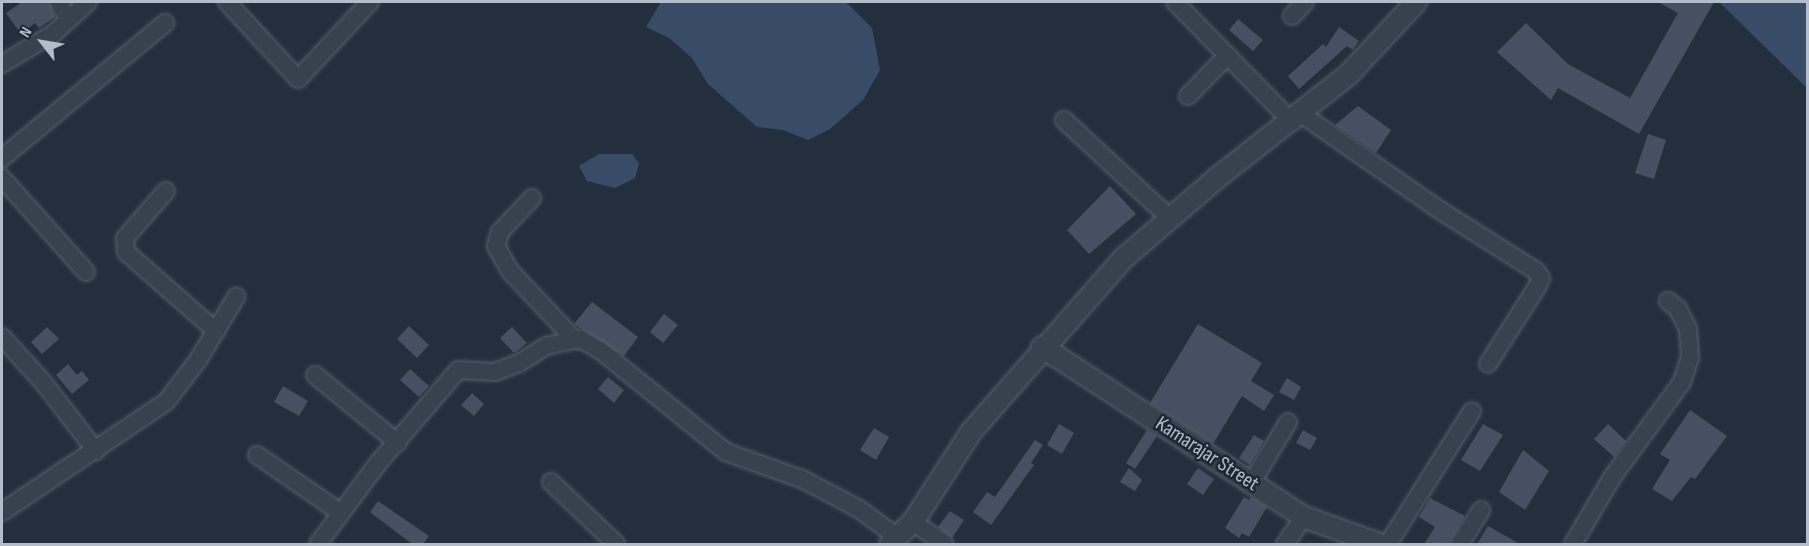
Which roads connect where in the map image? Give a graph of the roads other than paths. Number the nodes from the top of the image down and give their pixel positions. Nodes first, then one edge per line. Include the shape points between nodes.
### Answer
1 (59, 2) edge
2 (88, 2) edge
3 (226, 2) edge
4 (370, 2) edge
5 (1175, 2) edge
6 (1305, 2) edge
7 (1416, 2) edge
8 (1292, 16) dead end
9 (68, 20) junction
10 (165, 23) dead end
11 (1228, 55) junction
12 (2, 64) edge
13 (1188, 96) dead end
14 (1297, 118) junction
15 (1064, 120) dead end
16 (2, 158) edge
17 (2, 178) edge
18 (166, 191) dead end
19 (532, 198) dead end
20 (1170, 219) junction
21 (86, 272) dead end
22 (236, 297) dead end
23 (1668, 301) dead end
24 (216, 331) junction
25 (2, 337) edge
26 (575, 340) junction
27 (1042, 347) junction
28 (1488, 364) dead end
29 (315, 375) dead end
30 (1472, 411) dead end
31 (1288, 422) dead end
32 (398, 443) junction
33 (96, 450) junction
34 (257, 455) dead end
35 (551, 482) dead end
36 (1252, 482) junction
37 (1481, 510) dead end
38 (2, 512) edge
39 (341, 513) junction
40 (1304, 517) junction
41 (913, 522) junction
42 (893, 540) edge
43 (318, 544) edge
44 (616, 544) edge
45 (944, 544) edge
46 (1285, 544) edge
47 (1379, 544) edge
48 (1388, 544) edge
49 (1460, 544) edge
50 (1573, 544) edge

1 - 9 street
2 - 9 street
3 - 4 street via 298,79
5 - 11 street
6 - 8 street
7 - 14 street via 1370,54
9 - 12 street via 54,33
10 - 16 street
11 - 13 street
11 - 14 street
14 - 20 street
14 - 28 street via 1536,271 1541,278 1537,287
15 - 20 street
17 - 21 street
18 - 24 street via 125,238 126,252
19 - 26 street via 500,232 496,246 510,271
20 - 27 street via 1124,258
22 - 24 street
23 - 50 street via 1678,309 1688,329 1690,358 1682,382 1613,477
24 - 33 street via 166,402
25 - 33 street
26 - 32 street via 546,346 495,372 458,370
26 - 42 street via 600,350 726,452 804,480 859,509
27 - 36 street, Kamarajar Street
27 - 41 street via 971,432
29 - 32 street
30 - 48 street
31 - 36 street
32 - 39 street
33 - 38 street
34 - 39 street
35 - 44 street
36 - 40 street, Kamarajar Street
37 - 49 street
39 - 43 street
40 - 46 street
40 - 47 street, Kamarajar Street
41 - 42 street
41 - 45 street

